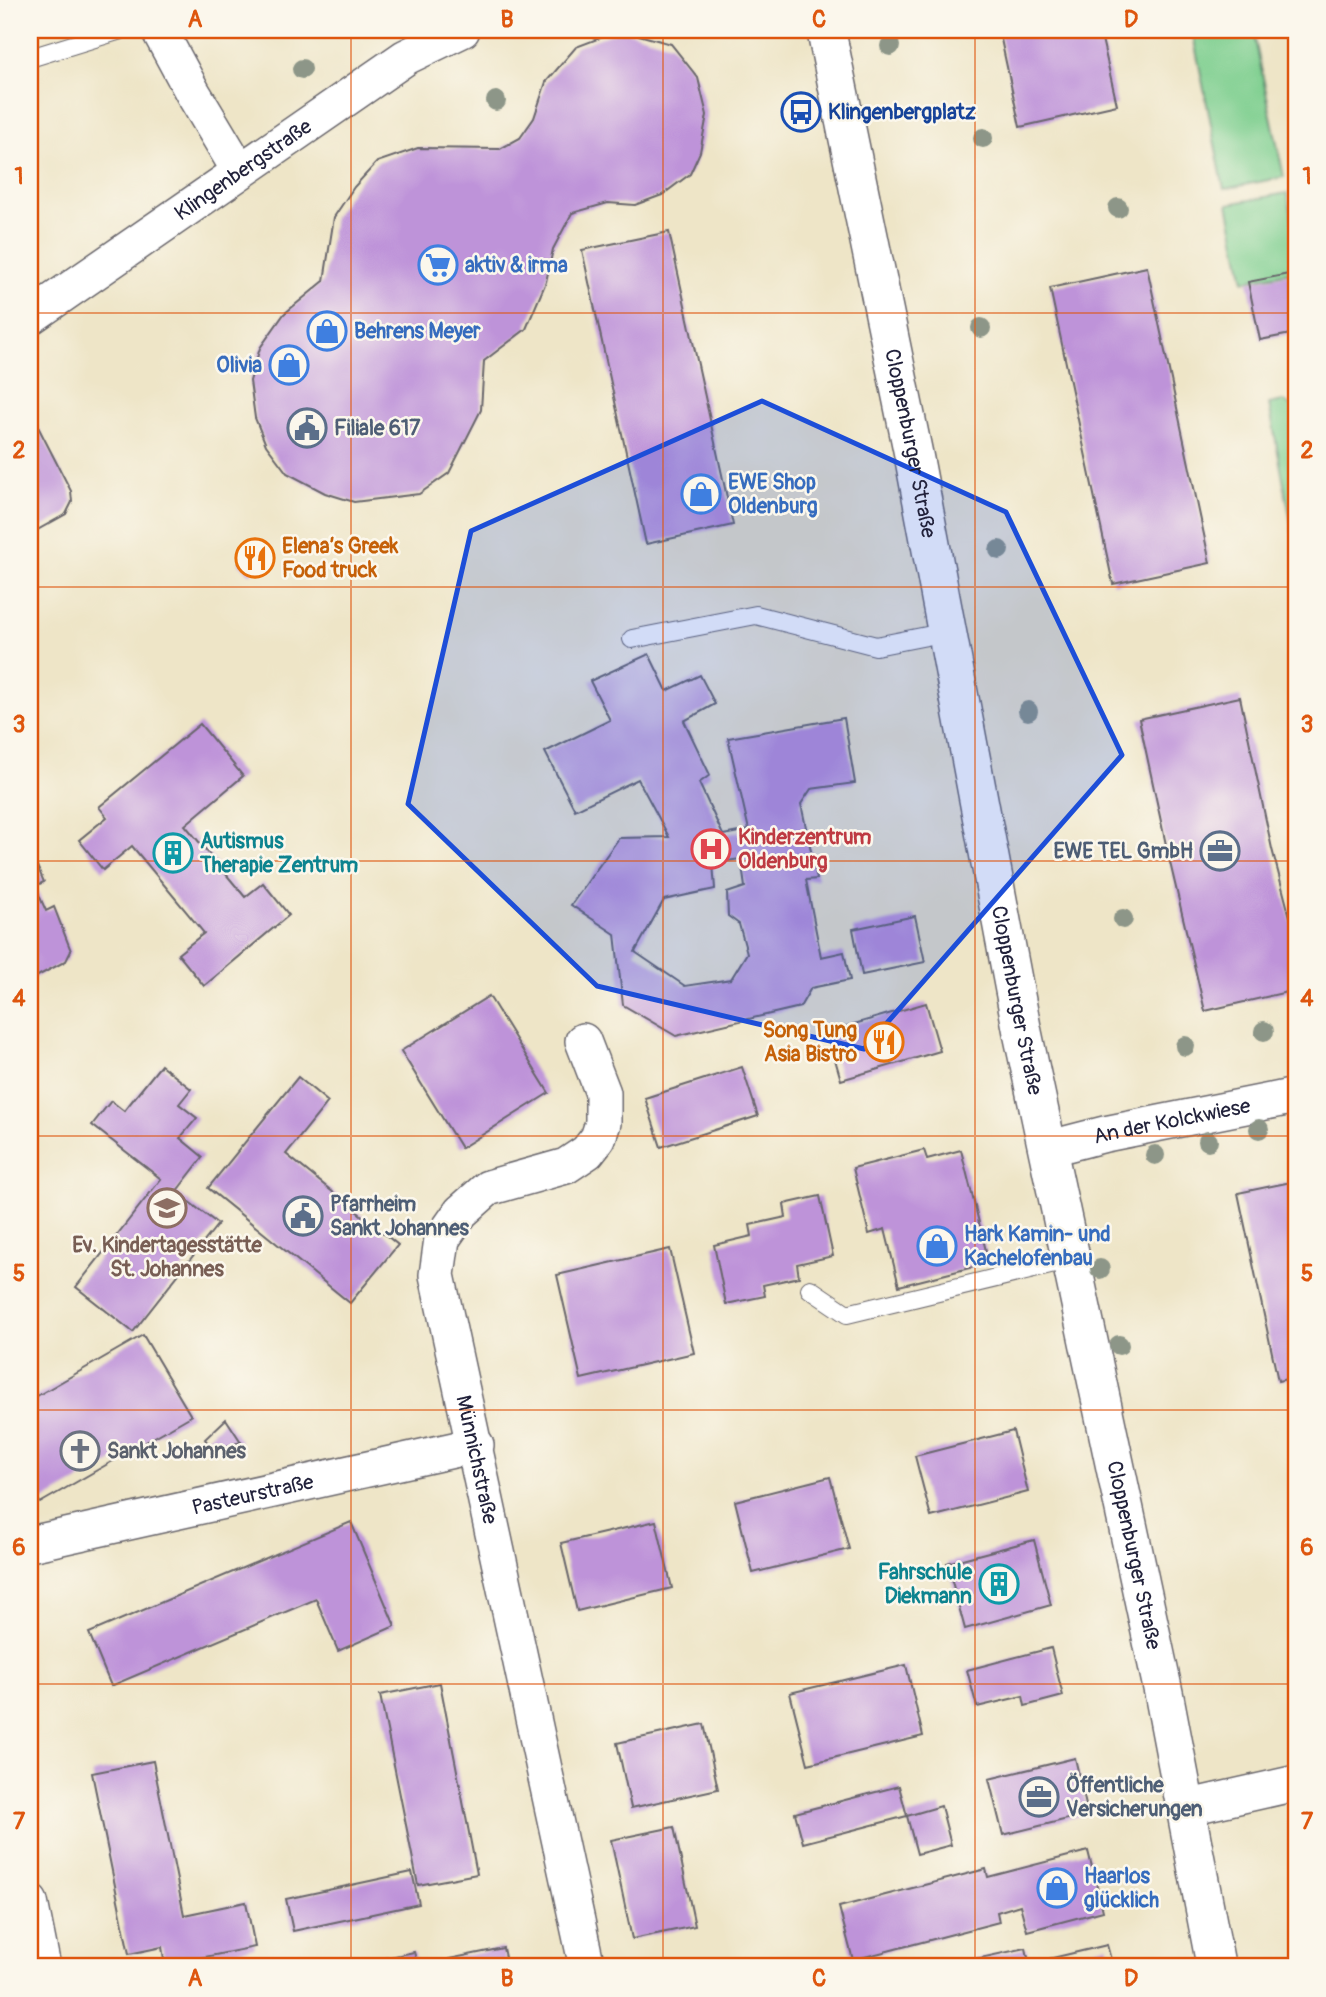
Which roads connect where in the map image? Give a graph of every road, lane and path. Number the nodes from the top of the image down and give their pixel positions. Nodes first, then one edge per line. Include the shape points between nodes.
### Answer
1 (121, 30) edge
2 (159, 30) edge
3 (462, 30) edge
4 (826, 30) edge
5 (30, 58) edge
6 (239, 170) junction
7 (30, 317) edge
8 (947, 632) junction
9 (632, 639) dead end
10 (583, 1041) dead end
11 (1296, 1096) edge
12 (1047, 1149) junction
13 (1071, 1260) junction
14 (810, 1289) dead end
15 (476, 1445) junction
16 (30, 1544) edge
17 (1296, 1783) edge
18 (1185, 1808) junction
19 (30, 1902) edge
20 (43, 1967) edge
21 (587, 1967) edge
22 (1216, 1967) edge

1 - 5 lane
2 - 6 street
3 - 6 street, Klingenbergstraße via 406,57
4 - 8 main road, Cloppenburger Straße
6 - 7 street, Klingenbergstraße
8 - 9 lane via 876,646 756,615
8 - 12 main road, Cloppenburger Straße
10 - 15 street, Münnichstraße via 603,1093 598,1138 566,1167 488,1188 461,1212 442,1239 437,1275
11 - 12 street, An der Kolckwiese
12 - 13 main road, Cloppenburger Straße
13 - 14 lane via 847,1314
13 - 18 main road, Cloppenburger Straße
15 - 16 street, Pasteurstraße
15 - 21 street, Münnichstraße
17 - 18 street
18 - 22 main road, Cloppenburger Straße
19 - 20 street

